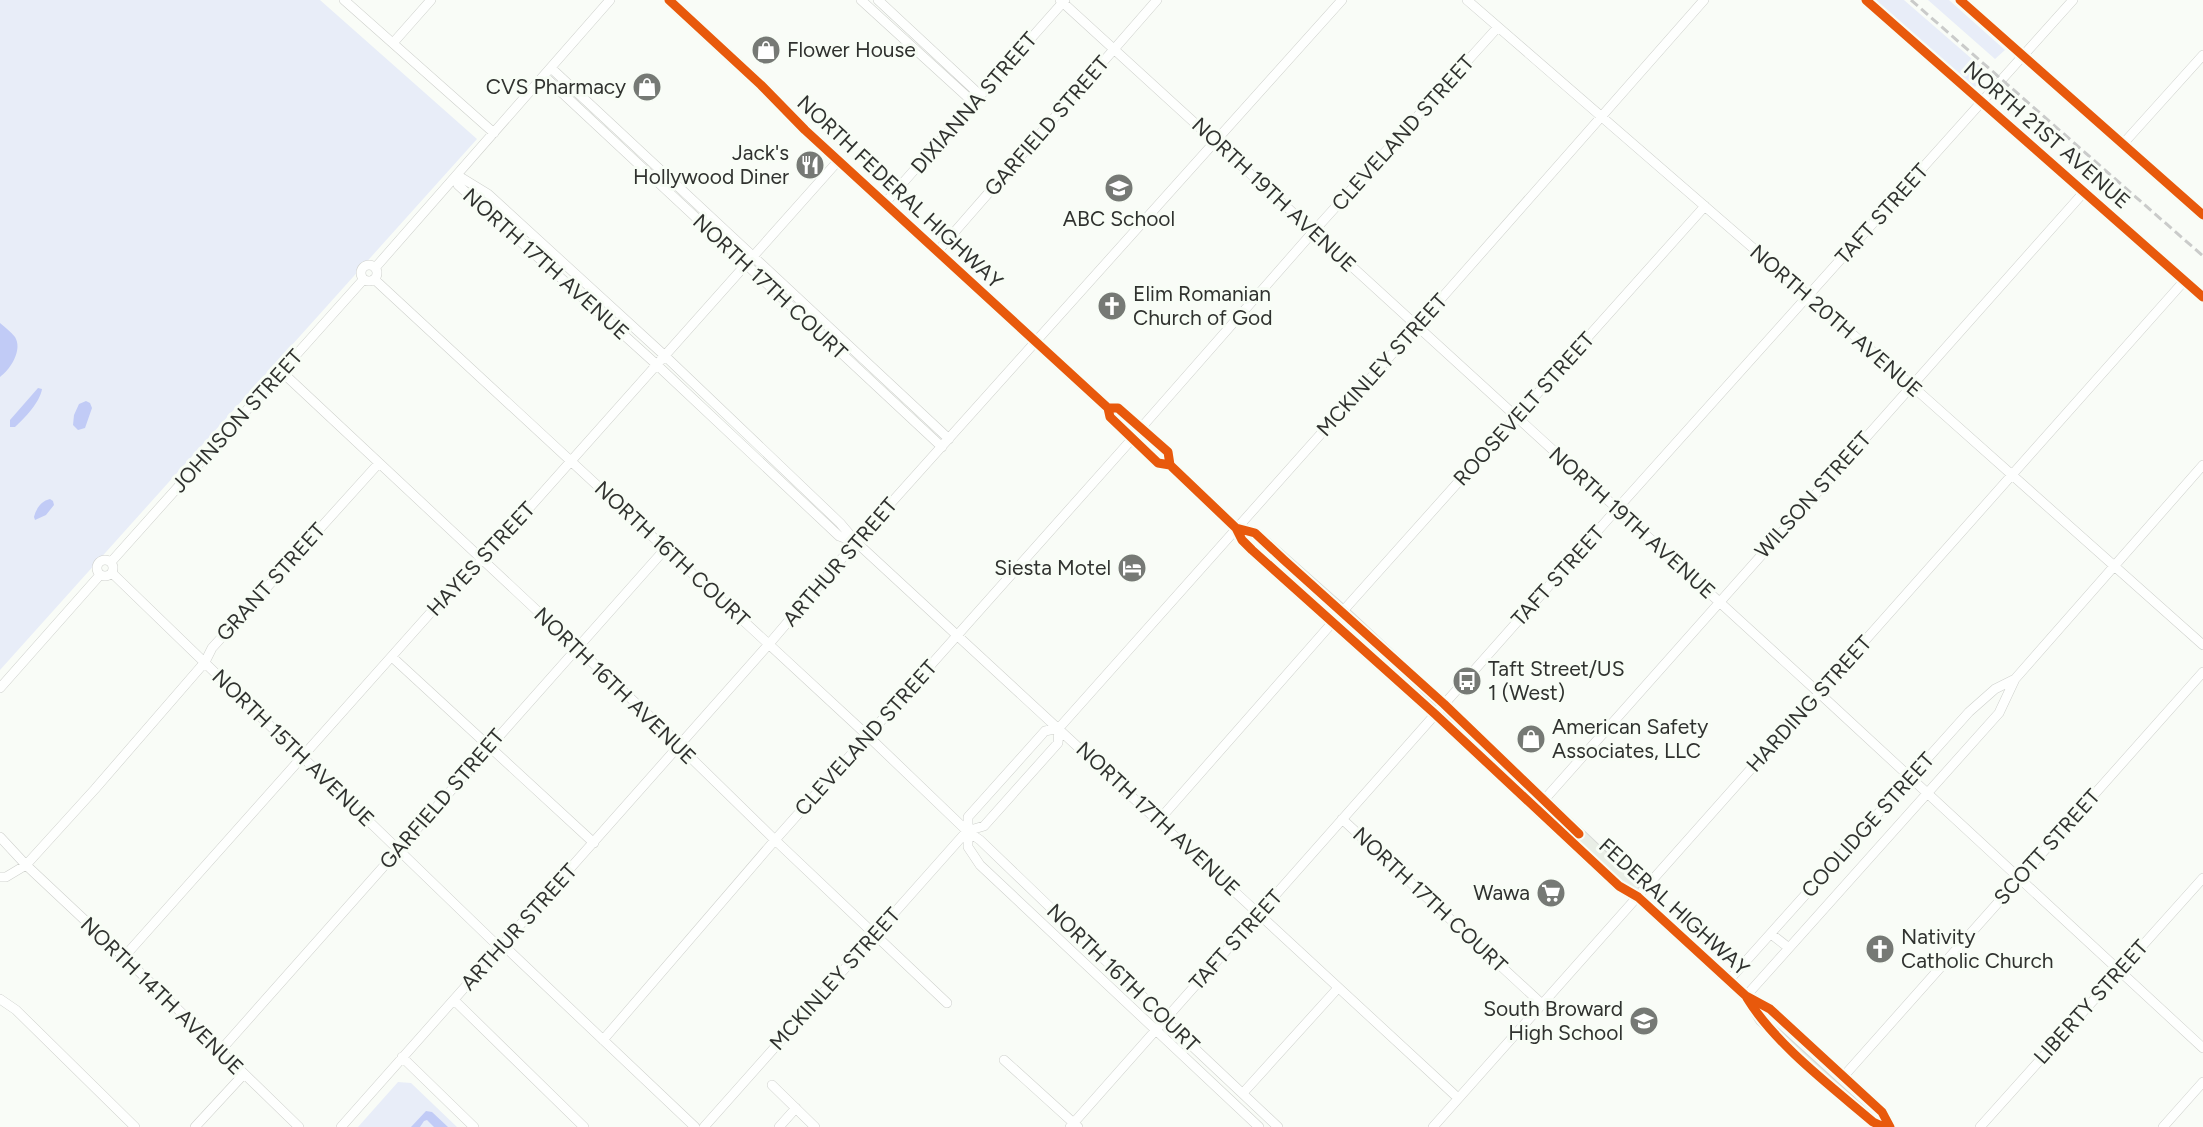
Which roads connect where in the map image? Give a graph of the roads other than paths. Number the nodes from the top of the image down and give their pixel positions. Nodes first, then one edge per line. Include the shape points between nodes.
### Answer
1 (344, 0) edge
2 (431, 0) edge
3 (610, 0) edge
4 (669, 0) edge
5 (861, 0) edge
6 (878, 0) edge
7 (1157, 0) edge
8 (1342, 0) edge
9 (1467, 0) edge
10 (1704, 0) edge
11 (1866, 0) edge
12 (1960, 0) edge
13 (2073, 0) edge
14 (1062, 1) edge
15 (1498, 27) junction
16 (393, 43) junction
17 (1114, 48) junction
18 (2203, 55) edge
19 (2023, 57) junction
20 (551, 68) junction
21 (544, 76) junction
22 (977, 99) junction
23 (1982, 102) junction
24 (1601, 116) junction
25 (606, 119) junction
26 (599, 127) junction
27 (494, 133) junction
28 (1215, 141) junction
29 (2122, 145) junction
30 (838, 161) junction
31 (457, 175) junction
32 (2084, 192) junction
33 (885, 203) junction
34 (1704, 206) junction
35 (2203, 215) edge
36 (1314, 232) junction
37 (937, 252) junction
38 (750, 260) junction
39 (375, 268) junction
40 (374, 279) junction
41 (363, 280) junction
42 (2185, 280) junction
43 (1808, 297) junction
44 (2203, 297) edge
45 (1417, 327) junction
46 (1035, 342) junction
47 (664, 355) junction
48 (656, 364) junction
49 (282, 372) junction
50 (1911, 385) junction
51 (1108, 408) junction
52 (1516, 417) junction
53 (1141, 428) junction
54 (949, 439) junction
55 (1132, 439) junction
56 (942, 447) junction
57 (571, 461) junction
58 (379, 463) junction
59 (1170, 465) junction
60 (2203, 465) edge
61 (2012, 475) junction
62 (1616, 510) junction
63 (1236, 528) junction
64 (856, 542) junction
65 (666, 548) junction
66 (482, 561) junction
67 (111, 562) junction
68 (2113, 566) junction
69 (112, 573) junction
70 (100, 575) junction
71 (1718, 602) junction
72 (1342, 611) junction
73 (1332, 622) junction
74 (957, 635) junction
75 (769, 644) junction
76 (2203, 645) edge
77 (577, 648) junction
78 (392, 657) junction
79 (205, 662) junction
80 (2203, 672) edge
81 (2014, 679) junction
82 (0, 688) edge
83 (1818, 693) junction
84 (1444, 705) junction
85 (1435, 714) junction
86 (1059, 728) junction
87 (868, 736) junction
88 (680, 744) junction
89 (489, 747) junction
90 (303, 756) junction
91 (1910, 778) junction
92 (1927, 794) junction
93 (1544, 800) junction
94 (1342, 819) junction
95 (1159, 820) junction
96 (967, 831) junction
97 (0, 837) edge
98 (775, 840) junction
99 (594, 843) junction
100 (398, 850) junction
101 (949, 852) junction
102 (974, 857) junction
103 (26, 865) junction
104 (0, 878) edge
105 (2203, 878) edge
106 (2018, 879) junction
107 (1638, 897) junction
108 (1259, 914) junction
109 (875, 934) junction
110 (1771, 934) junction
111 (501, 947) junction
112 (1789, 948) junction
113 (124, 957) junction
114 (2119, 972) junction
115 (1729, 980) junction
116 (1338, 987) junction
117 (1746, 996) junction
118 (0, 999) edge
119 (454, 1000) junction
120 (947, 1003) dead end
121 (1544, 1005) junction
122 (1164, 1020) junction
123 (1155, 1030) junction
124 (603, 1040) junction
125 (2203, 1048) edge
126 (220, 1051) junction
127 (402, 1058) junction
128 (1004, 1060) dead end
129 (243, 1075) junction
130 (1843, 1077) junction
131 (2203, 1082) edge
132 (772, 1085) dead end
133 (1243, 1093) junction
134 (1458, 1098) junction
135 (796, 1108) junction
136 (1074, 1126) edge
137 (135, 1127) edge
138 (195, 1127) edge
139 (298, 1127) edge
140 (340, 1127) edge
141 (474, 1127) edge
142 (584, 1127) edge
143 (695, 1127) edge
144 (704, 1127) edge
145 (779, 1127) edge
146 (815, 1127) edge
147 (1259, 1127) edge
148 (1278, 1127) edge
149 (1433, 1127) edge
150 (1884, 1127) edge
151 (1890, 1127) edge
152 (1980, 1127) edge
153 (2163, 1127) edge

1 - 16 street
2 - 16 street
3 - 20 street
4 - 30 main road, NORTH FEDERAL HIGHWAY
5 - 22 street
6 - 22 street
7 - 17 street, GARFIELD STREET
8 - 28 street, ARTHUR STREET
9 - 15 street, NORTH 20TH AVENUE
10 - 24 street, MCKINLEY STREET
11 - 23 main road, NORTH 21ST AVENUE
12 - 19 main road
13 - 19 street, TAFT STREET
14 - 17 street, NORTH 19TH AVENUE
14 - 22 street, DIXIANNA STREET
15 - 24 street, NORTH 20TH AVENUE
15 - 36 street, CLEVELAND STREET
16 - 27 street
17 - 28 street, NORTH 19TH AVENUE
17 - 37 street, GARFIELD STREET
18 - 29 street
19 - 23 street, TAFT STREET
19 - 29 main road
20 - 21 street
20 - 25 street, NORTH 17TH COURT
21 - 26 street, NORTH 17TH COURT
21 - 27 street
22 - 33 street, DIXIANNA STREET
23 - 32 main road, NORTH 21ST AVENUE
23 - 43 street, TAFT STREET
24 - 34 street, NORTH 20TH AVENUE
24 - 45 street, MCKINLEY STREET
25 - 26 street
25 - 38 street, NORTH 17TH COURT
26 - 38 street, NORTH 17TH COURT
27 - 31 street
28 - 36 street, NORTH 19TH AVENUE
28 - 46 street, ARTHUR STREET
29 - 35 main road
30 - 33 main road, NORTH FEDERAL HIGHWAY
30 - 38 street, HAYES STREET
31 - 39 street
31 - 47 street, NORTH 17TH AVENUE via 488,195
31 - 48 street, NORTH 17TH AVENUE via 458,185
32 - 42 main road, NORTH 21ST AVENUE
32 - 50 street, WILSON STREET
33 - 37 main road, NORTH FEDERAL HIGHWAY
34 - 43 street, NORTH 20TH AVENUE
34 - 52 street, ROOSEVELT STREET
36 - 45 street, NORTH 19TH AVENUE
36 - 53 street, CLEVELAND STREET
37 - 46 main road, NORTH FEDERAL HIGHWAY
38 - 47 street, HAYES STREET
38 - 54 street, NORTH 17TH COURT
38 - 56 street, NORTH 17TH COURT
39 - 40 street
39 - 41 street via 362,267
40 - 41 street
40 - 57 street, NORTH 16TH COURT
41 - 49 street, JOHNSON STREET
42 - 44 main road, NORTH 21ST AVENUE
42 - 61 street, HARDING STREET
43 - 50 street, NORTH 20TH AVENUE
43 - 62 street, TAFT STREET
45 - 52 street, NORTH 19TH AVENUE
45 - 63 street, MCKINLEY STREET
46 - 51 main road, NORTH FEDERAL HIGHWAY
46 - 54 street, ARTHUR STREET
47 - 48 street, HAYES STREET
47 - 64 street, NORTH 17TH AVENUE
48 - 57 street, HAYES STREET
48 - 64 street, NORTH 17TH AVENUE via 839,536
49 - 58 street, NORTH 16TH AVENUE
49 - 67 street, JOHNSON STREET
50 - 61 street, NORTH 20TH AVENUE
50 - 71 street, WILSON STREET
51 - 53 main road, FEDERAL HIGHWAY via 1118,408
51 - 55 main road, FEDERAL HIGHWAY via 1110,417
52 - 62 street, NORTH 19TH AVENUE
52 - 72 street, ROOSEVELT STREET
53 - 59 main road, FEDERAL HIGHWAY via 1167,452
54 - 56 street, ARTHUR STREET
55 - 59 main road, FEDERAL HIGHWAY via 1158,463
55 - 74 street, CLEVELAND STREET
56 - 64 street, ARTHUR STREET
57 - 65 street, NORTH 16TH COURT
57 - 66 street, HAYES STREET
58 - 66 street, NORTH 16TH AVENUE
58 - 79 street, GRANT STREET via 212,648
59 - 63 main road, FEDERAL HIGHWAY
60 - 68 street, COOLIDGE STREET
61 - 68 street, NORTH 20TH AVENUE
61 - 83 street, HARDING STREET
62 - 71 street, NORTH 19TH AVENUE
62 - 84 street, TAFT STREET
63 - 72 main road, FEDERAL HIGHWAY via 1255,533
63 - 73 main road, FEDERAL HIGHWAY via 1252,550
63 - 86 street, MCKINLEY STREET
64 - 74 street, NORTH 17TH AVENUE
64 - 75 street, ARTHUR STREET
65 - 75 street, NORTH 16TH COURT
65 - 77 street, GARFIELD STREET
66 - 77 street, NORTH 16TH AVENUE
66 - 78 street, HAYES STREET via 472,565
67 - 69 street
67 - 70 street via 106,559 99,563
68 - 76 street, NORTH 20TH AVENUE
68 - 81 street, COOLIDGE STREET
69 - 70 street
69 - 79 street, NORTH 15TH AVENUE
70 - 82 street
71 - 83 street, NORTH 19TH AVENUE
71 - 93 street, WILSON STREET
72 - 84 main road, FEDERAL HIGHWAY
73 - 85 main road, FEDERAL HIGHWAY
73 - 95 street
74 - 86 street, NORTH 17TH AVENUE
74 - 87 street, CLEVELAND STREET
75 - 87 street, NORTH 16TH COURT
75 - 88 street, ARTHUR STREET
77 - 88 street, NORTH 16TH AVENUE
77 - 89 street, GARFIELD STREET
78 - 89 street
78 - 90 street, HAYES STREET
79 - 90 street, NORTH 15TH AVENUE
79 - 103 street, GRANT STREET
80 - 106 street, SCOTT STREET
81 - 91 street, COOLIDGE STREET via 1983,698
81 - 92 street, COOLIDGE STREET via 1998,713
83 - 91 street, NORTH 19TH AVENUE
83 - 107 street, HARDING STREET
84 - 85 street, TAFT STREET
84 - 93 main road, FEDERAL HIGHWAY
85 - 94 street, TAFT STREET
85 - 107 main road, FEDERAL HIGHWAY via 1619,886
86 - 95 street, NORTH 17TH AVENUE
86 - 96 street, MCKINLEY STREET via 1045,731 968,817
86 - 96 street, MCKINLEY STREET via 1058,743 984,826
87 - 96 street, NORTH 16TH COURT
87 - 98 street, CLEVELAND STREET
88 - 98 street, NORTH 16TH AVENUE
88 - 99 street, ARTHUR STREET
89 - 99 street
89 - 100 street, GARFIELD STREET
90 - 100 street, NORTH 15TH AVENUE
90 - 113 street, HAYES STREET
91 - 92 street, NORTH 19TH AVENUE
91 - 110 street, COOLIDGE STREET
92 - 106 street, NORTH 19TH AVENUE
92 - 112 street, COOLIDGE STREET
93 - 107 main road, FEDERAL HIGHWAY via 1625,878
94 - 108 street, TAFT STREET
94 - 121 street, NORTH 17TH COURT
95 - 108 street, NORTH 17TH AVENUE
96 - 101 street, MCKINLEY STREET
96 - 102 street via 968,847
96 - 122 street, NORTH 16TH COURT
97 - 103 street, NORTH 14TH AVENUE
98 - 109 street, NORTH 16TH AVENUE
98 - 124 street, CLEVELAND STREET
99 - 111 street, ARTHUR STREET
100 - 111 street, NORTH 15TH AVENUE
100 - 126 street, GARFIELD STREET
101 - 102 street
101 - 109 street, MCKINLEY STREET
102 - 123 street, NORTH 16TH COURT
103 - 104 street
103 - 113 street, NORTH 14TH AVENUE
105 - 114 street, LIBERTY STREET
106 - 114 street, NORTH 19TH AVENUE
106 - 130 street, SCOTT STREET
107 - 115 main road, FEDERAL HIGHWAY
107 - 121 street, HARDING STREET
108 - 116 street, NORTH 17TH AVENUE
108 - 122 street, TAFT STREET
109 - 120 street, NORTH 16TH AVENUE
109 - 144 street, MCKINLEY STREET
110 - 112 street
110 - 115 street, COOLIDGE STREET
111 - 119 street, ARTHUR STREET
111 - 124 street, NORTH 15TH AVENUE
112 - 117 street, COOLIDGE STREET
113 - 126 street, NORTH 14TH AVENUE
114 - 125 street, NORTH 19TH AVENUE
114 - 152 street, LIBERTY STREET
115 - 117 main road, FEDERAL HIGHWAY
116 - 133 street
116 - 134 street, NORTH 17TH AVENUE
117 - 130 main road, FEDERAL HIGHWAY via 1770,1009
117 - 150 main road, FEDERAL HIGHWAY via 1761,1020 1782,1041 1873,1122
118 - 137 street via 16,1010
119 - 127 street, ARTHUR STREET
119 - 142 street
121 - 134 street, HARDING STREET
122 - 123 street, TAFT STREET
122 - 133 street, NORTH 16TH COURT
123 - 136 street, TAFT STREET
123 - 147 street, NORTH 16TH COURT
124 - 143 street, NORTH 15TH AVENUE
126 - 129 street, NORTH 14TH AVENUE
127 - 140 street, ARTHUR STREET
127 - 141 street
128 - 136 street
129 - 138 street
129 - 139 street, NORTH 14TH AVENUE
130 - 151 main road, FEDERAL HIGHWAY via 1882,1112
131 - 153 street
132 - 135 street
133 - 148 street, NORTH 16TH COURT
134 - 149 street, HARDING STREET
135 - 145 street
135 - 146 street

